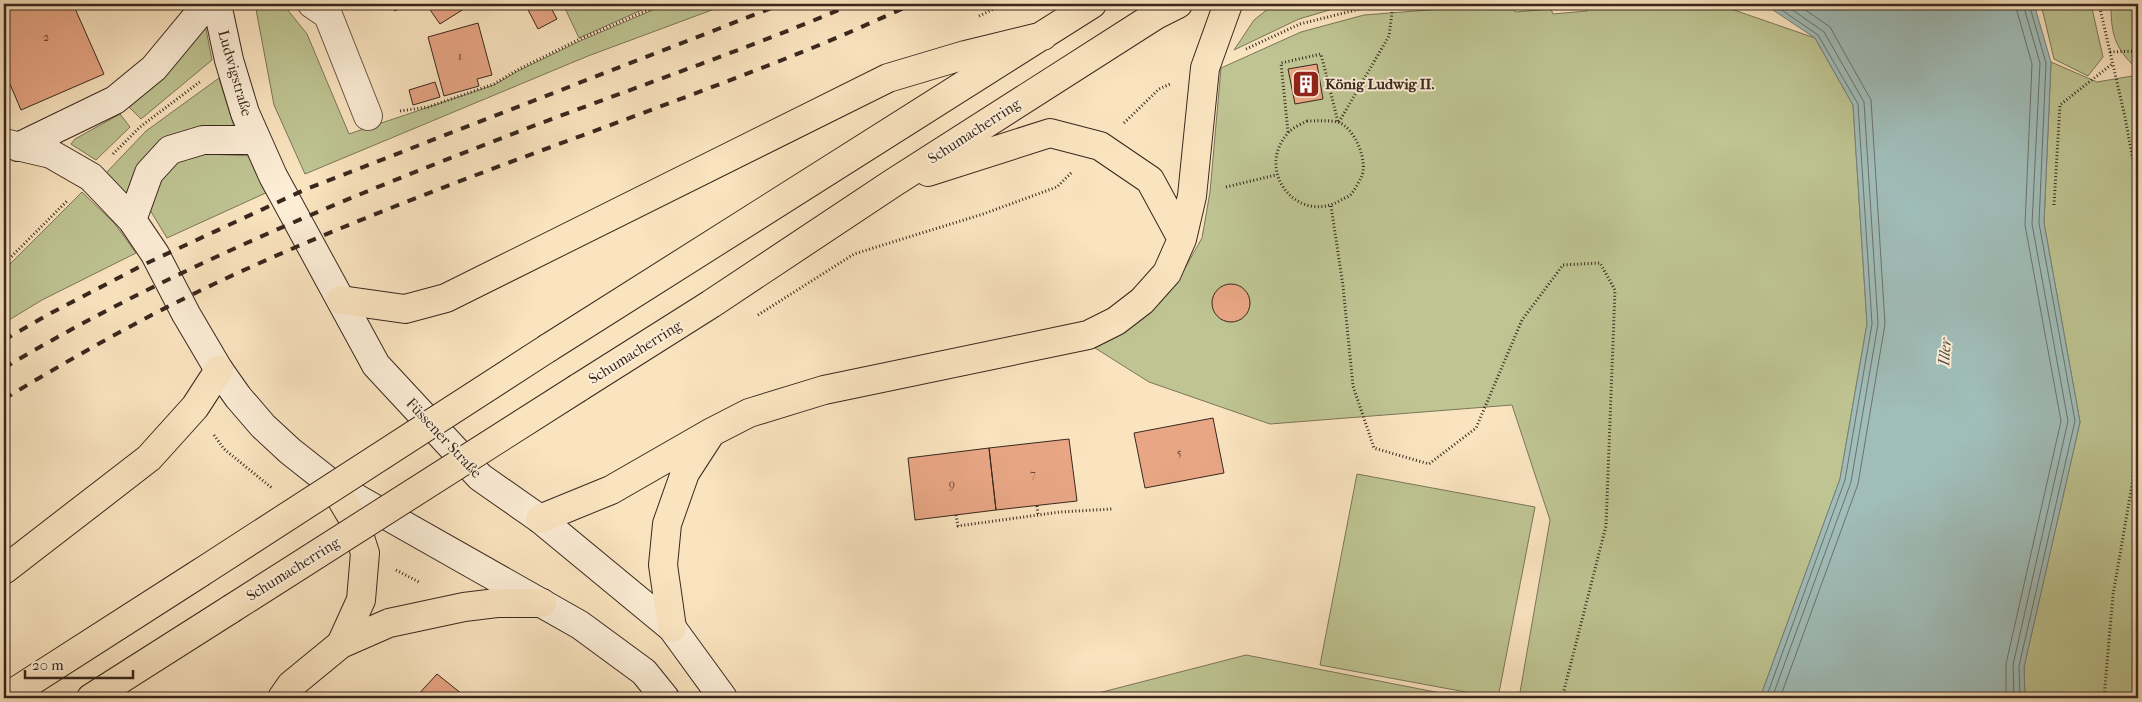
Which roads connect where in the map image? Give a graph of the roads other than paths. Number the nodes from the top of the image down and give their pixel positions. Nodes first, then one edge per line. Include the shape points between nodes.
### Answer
1 (207, 4) edge
2 (217, 4) edge
3 (312, 4) edge
4 (1092, 4) edge
5 (1178, 4) edge
6 (1228, 4) edge
7 (1043, 36) junction
8 (368, 116) road end
9 (257, 140) junction
10 (11, 145) edge
11 (893, 183) junction
12 (132, 220) junction
13 (1182, 239) junction
14 (340, 300) junction
15 (219, 370) junction
16 (712, 432) junction
17 (333, 485) junction
18 (540, 520) junction
19 (4, 570) edge
20 (542, 603) junction
21 (672, 628) junction
22 (341, 644) junction
23 (5, 698) edge
24 (91, 698) edge
25 (282, 698) edge
26 (664, 698) edge
27 (723, 698) edge

1 - 10 main road via 154,68 115,100
2 - 9 main road, Ludwigstraße via 229,60
3 - 8 main road via 328,15
4 - 7 main road
5 - 11 main road, Schumacherring
6 - 13 main road via 1205,68 1192,196
7 - 14 main road via 888,78 446,298 405,309
7 - 23 main road, bridge via 548,348
9 - 12 main road via 203,140 170,150 149,173
9 - 14 main road, Füssener Straße
10 - 12 main road via 51,154 91,177
11 - 13 main road via 1050,134 1100,146 1150,180
11 - 24 main road, Schumacherring, bridge via 711,304
12 - 15 main road via 155,254
13 - 16 main road via 1167,273 1142,302 1116,321 1088,335 824,390 749,413
14 - 18 main road, Füssener Straße via 376,365 480,477
15 - 17 main road via 263,426
15 - 19 main road via 196,407 149,458
16 - 18 main road via 612,490
16 - 21 main road via 685,473 667,524 663,565
17 - 20 main road
17 - 22 main road via 355,522 365,553 361,600
18 - 21 main road, Füssener Straße
20 - 22 main road via 464,607 389,623
20 - 26 main road via 580,625 644,672
21 - 27 main road, Füssener Straße
22 - 25 main road via 291,685

